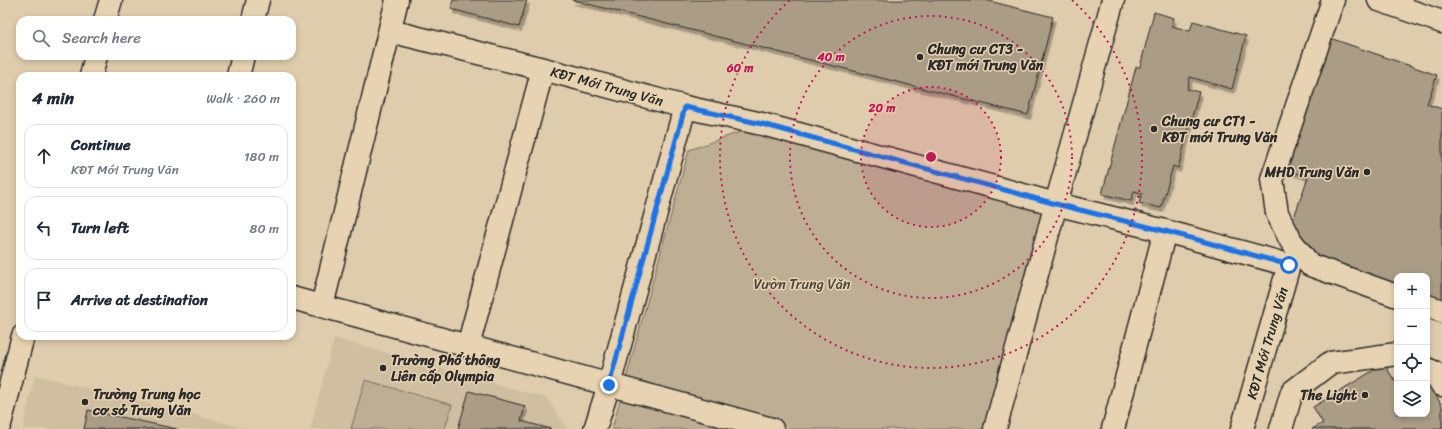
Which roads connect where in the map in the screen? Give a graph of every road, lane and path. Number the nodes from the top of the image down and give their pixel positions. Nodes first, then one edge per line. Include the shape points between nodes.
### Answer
1 (111, 0) edge
2 (258, 0) edge
3 (398, 0) edge
4 (1113, 0) edge
5 (1333, 0) edge
6 (1379, 0) edge
7 (106, 16) edge
8 (254, 16) edge
9 (1442, 22) edge
10 (390, 31) junction
11 (95, 60) edge
12 (242, 60) edge
13 (543, 69) junction
14 (92, 72) edge
15 (239, 72) edge
16 (685, 107) junction
17 (1056, 204) junction
18 (1165, 231) junction
19 (1394, 295) edge
20 (296, 299) edge
21 (322, 306) junction
22 (1430, 307) edge
23 (1442, 311) edge
24 (22, 340) edge
25 (468, 346) junction
26 (1394, 354) edge
27 (1430, 370) edge
28 (609, 385) junction
29 (1442, 385) edge
30 (0, 424) edge
31 (595, 429) edge
32 (772, 429) edge
33 (996, 429) edge
34 (1113, 429) edge
35 (1242, 429) edge
36 (1281, 429) edge

1 - 7 street
2 - 8 street
3 - 10 street
4 - 17 street
5 - 19 street via 1272,179 1277,213 1291,241 1310,265
6 - 9 street
10 - 13 street, KĐT Mới Trung Văn
10 - 21 street
11 - 14 street
12 - 15 street
13 - 16 street, KĐT Mới Trung Văn
13 - 25 street
16 - 17 street, KĐT Mới Trung Văn via 762,124
16 - 28 street
17 - 18 street, KĐT Mới Trung Văn
17 - 33 street
18 - 34 street
18 - 35 street, KĐT Mới Trung Văn via 1289,265
20 - 21 street
21 - 25 street
22 - 23 street
24 - 30 street
25 - 28 street
26 - 36 street via 1330,363 1292,392
27 - 29 street via 1434,372
28 - 31 street
28 - 32 street

